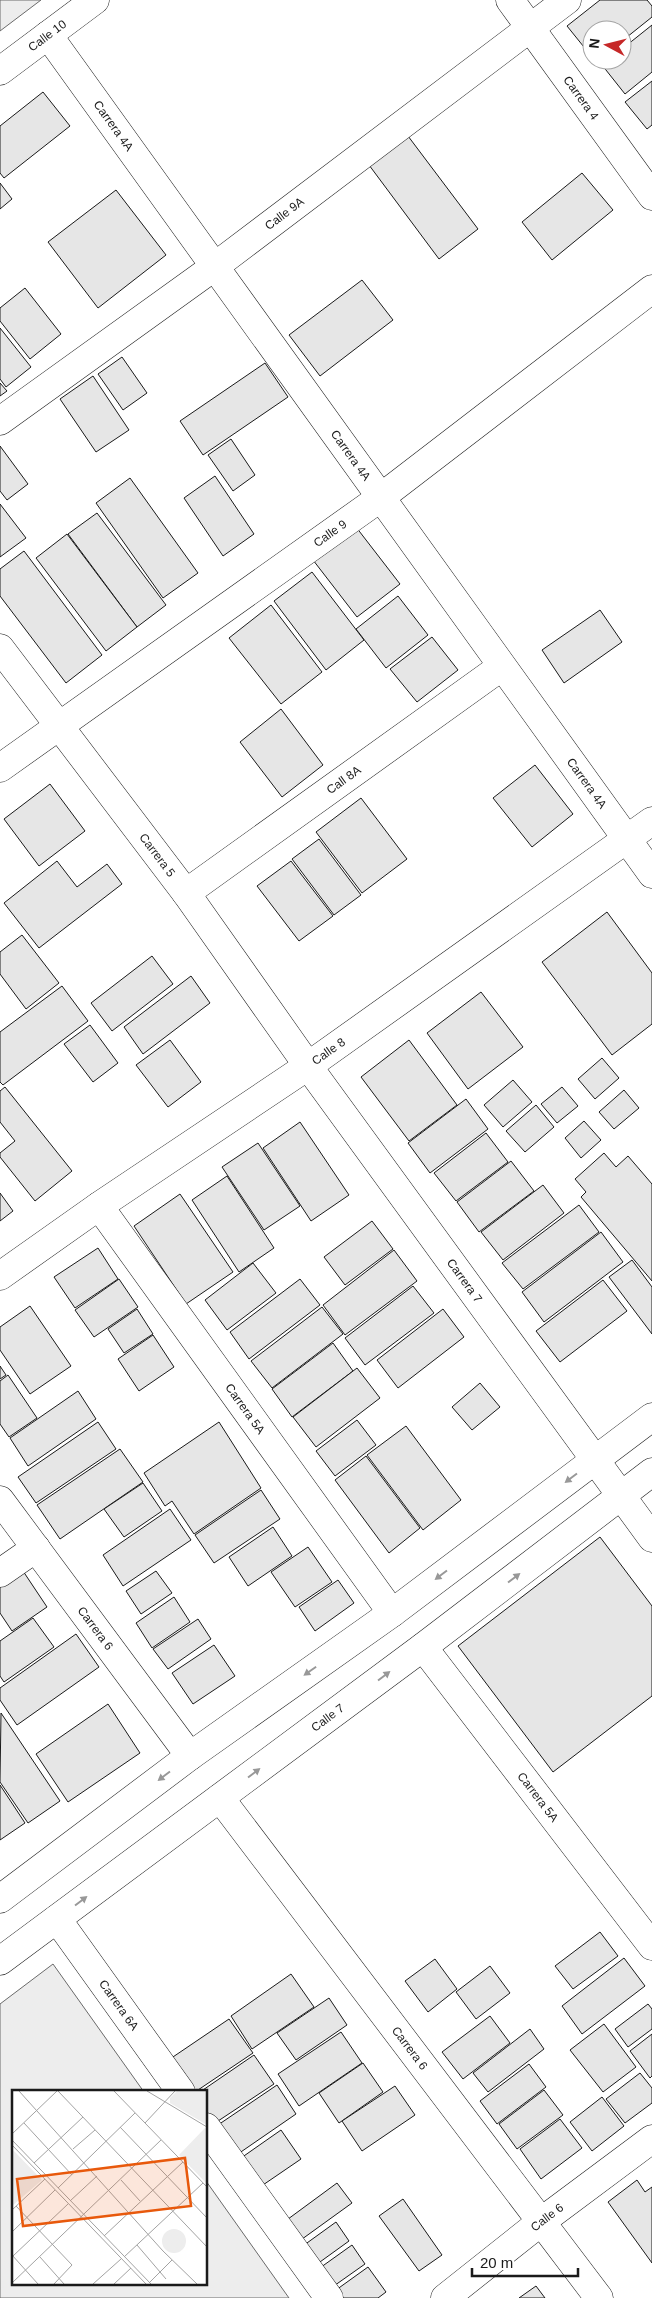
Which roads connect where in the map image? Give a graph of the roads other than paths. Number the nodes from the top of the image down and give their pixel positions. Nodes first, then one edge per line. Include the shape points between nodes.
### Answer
1 (95, 0) edge
2 (510, 0) edge
3 (566, 0) edge
4 (530, 26) junction
5 (48, 35) junction
6 (0, 71) edge
7 (652, 196) edge
8 (214, 267) junction
9 (652, 289) edge
10 (0, 421) edge
11 (380, 498) junction
12 (0, 648) edge
13 (501, 667) junction
14 (59, 724) junction
15 (0, 768) edge
16 (652, 821) edge
17 (626, 840) junction
18 (652, 874) edge
19 (186, 893) junction
20 (308, 1066) junction
21 (99, 1206) junction
22 (0, 1276) edge
23 (652, 1417) edge
24 (596, 1459) junction
25 (652, 1472) edge
26 (620, 1496) junction
27 (0, 1500) edge
28 (652, 1538) edge
29 (36, 1548) junction
30 (0, 1573) edge
31 (392, 1613) junction
32 (423, 1647) junction
33 (190, 1756) junction
34 (220, 1798) junction
35 (0, 1899) edge
36 (57, 1919) junction
37 (652, 1946) edge
38 (0, 1961) edge
39 (180, 2090) edge
40 (208, 2130) edge
41 (652, 2139) edge
42 (542, 2221) junction
43 (329, 2298) edge
44 (444, 2298) edge
45 (599, 2298) edge

1 - 5 street, Calle 10
2 - 4 street, Carrera 4
3 - 4 street, Calle 9A
4 - 7 street, Carrera 4
4 - 8 street, Calle 9A
5 - 6 street, Calle 10
5 - 8 street, Carrera 4A
8 - 10 street, Calle 9A
8 - 11 street, Carrera 4A
9 - 11 street, Calle 9
11 - 13 street, Carrera 4A
11 - 14 street, Calle 9
12 - 14 street, Carrera 5
13 - 17 street, Carrera 4A
13 - 19 street, Call 8A
14 - 15 street, Calle 9
14 - 19 street, Carrera 5
16 - 17 street, Calle 8
17 - 18 street, Carrera 4A
17 - 20 street, Calle 8
19 - 20 street, Carrera 5
20 - 21 street, Calle 8
20 - 24 street, Carrera 7
21 - 22 street, Calle 8
21 - 31 street, Carrera 5A
23 - 24 street
24 - 26 street, Carrera 7
24 -> 31 street
25 - 26 street, Calle 7
26 - 28 street
32 -> 26 street, Calle 7
27 - 29 street, Carrera 6
29 - 30 street
29 - 33 street, Carrera 6
31 -> 33 street
34 -> 32 street, Calle 7
32 - 37 street, Carrera 5A
33 -> 35 street
36 -> 34 street, Calle 7
34 - 42 street, Carrera 6
36 - 38 street, Calle 7
36 - 39 street, Carrera 6A
40 - 43 street
41 - 42 street, Calle 6
42 - 44 street, Calle 6
42 - 45 street, Carrera 6

